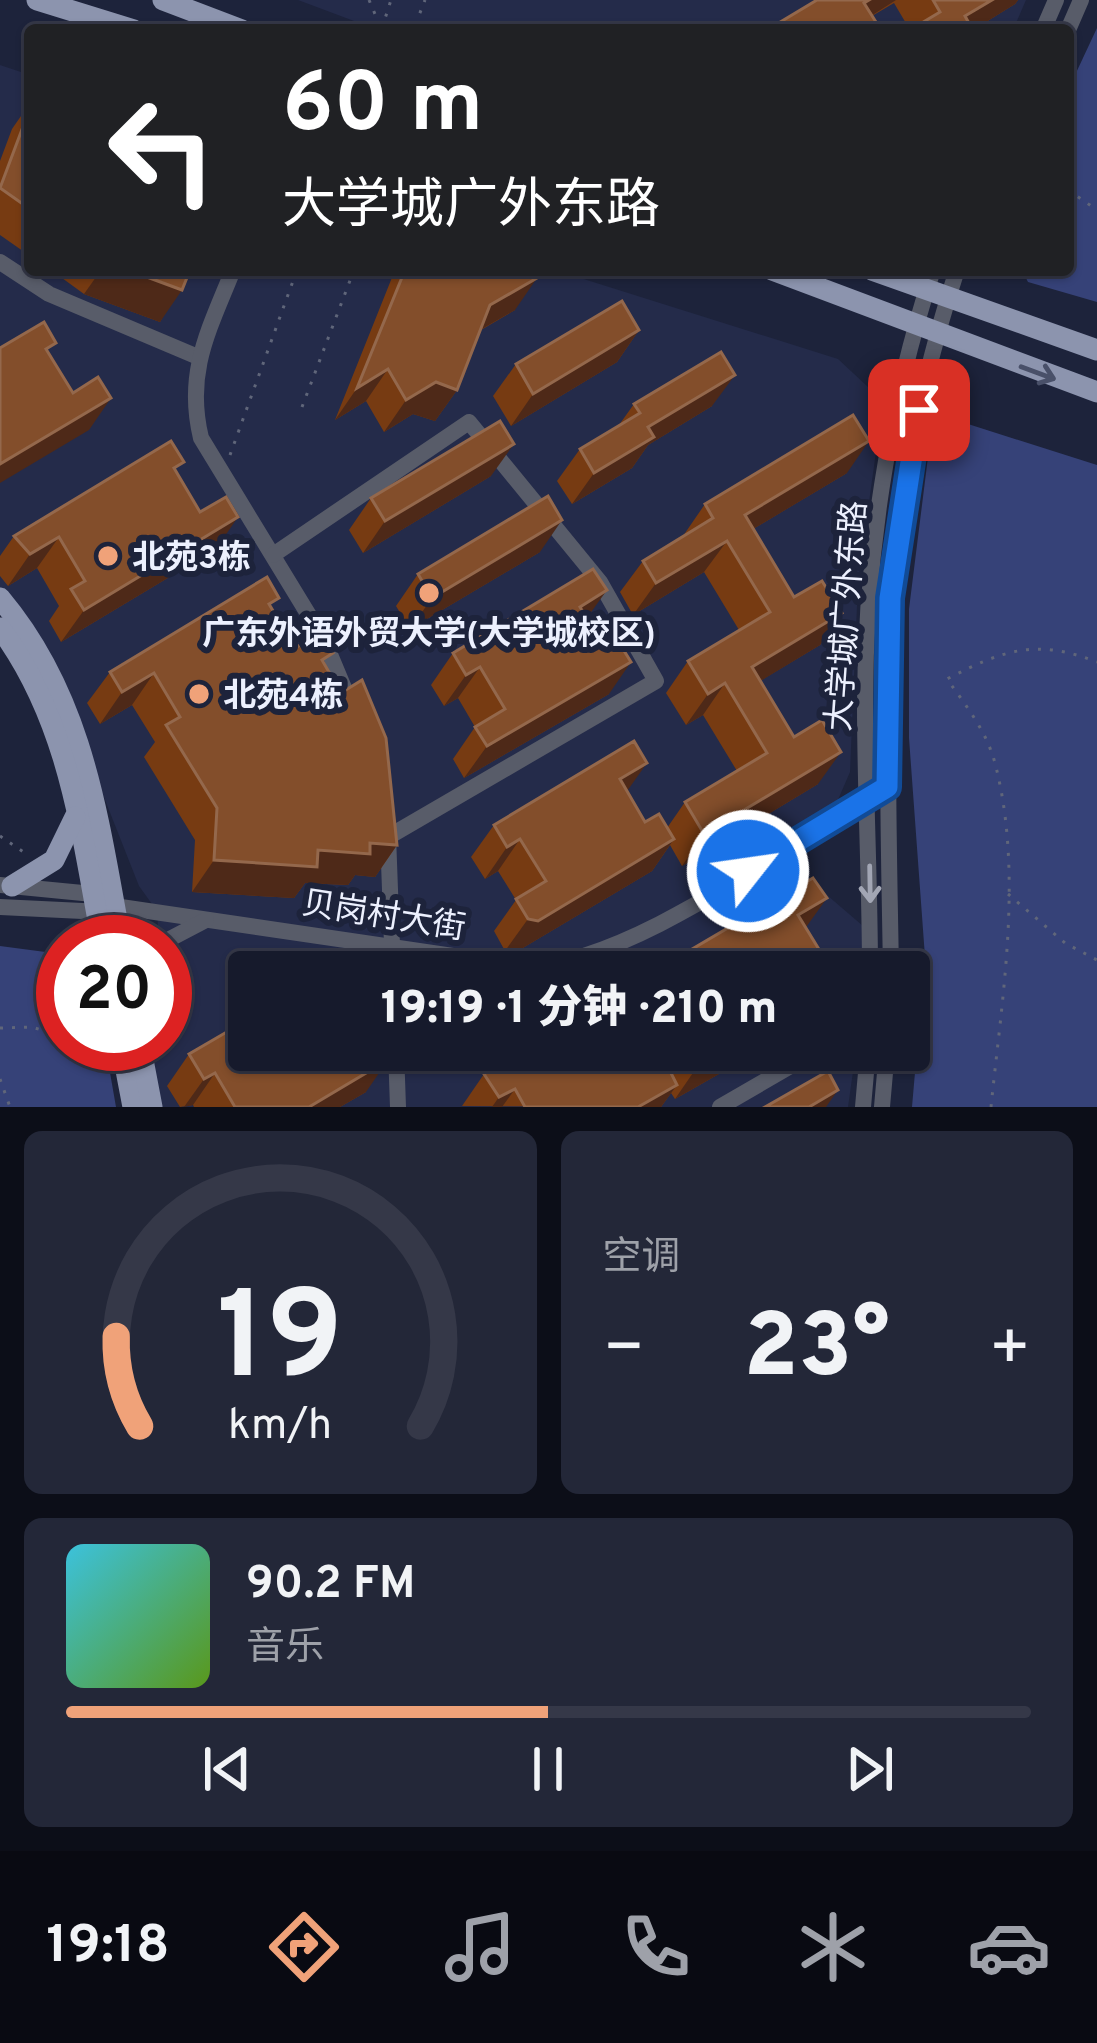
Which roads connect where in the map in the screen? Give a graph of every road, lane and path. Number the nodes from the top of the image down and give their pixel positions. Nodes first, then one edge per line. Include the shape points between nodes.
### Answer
1 (37, 0) edge
2 (163, 0) edge
3 (205, 7) edge
4 (115, 24) edge
5 (232, 24) edge
6 (0, 262) edge
7 (231, 276) edge
8 (295, 276) edge
9 (352, 276) edge
10 (787, 276) edge
11 (896, 276) edge
12 (936, 286) edge
13 (926, 330) junction
14 (1097, 350) edge
15 (199, 357) junction
16 (1097, 392) edge
17 (302, 407) dead end
18 (225, 470) junction
19 (273, 555) junction
20 (0, 598) edge
21 (0, 628) edge
22 (1097, 662) edge
23 (358, 724) edge
24 (887, 787) junction
25 (868, 797) junction
26 (76, 804) junction
27 (384, 813) edge
28 (0, 836) edge
29 (388, 837) junction
30 (29, 856) dead end
31 (6, 885) edge
32 (1006, 893) junction
33 (101, 905) junction
34 (0, 907) edge
35 (101, 915) edge
36 (106, 915) edge
37 (213, 919) junction
38 (192, 929) edge
39 (392, 944) junction
40 (392, 951) edge
41 (870, 951) edge
42 (890, 951) edge
43 (1097, 960) edge
44 (0, 1028) edge
45 (36, 1028) edge
46 (126, 1071) edge
47 (145, 1071) edge
48 (397, 1071) edge
49 (782, 1071) edge
50 (866, 1071) edge
51 (885, 1071) edge
52 (0, 1079) edge
53 (10, 1107) edge
54 (133, 1107) edge
55 (152, 1107) edge
56 (398, 1107) edge
57 (721, 1107) edge
58 (862, 1107) edge
59 (882, 1107) edge
60 (991, 1107) edge

1 - 4 main road
2 - 3 main road
3 - 5 main road
6 - 15 street via 50,294
7 - 15 street
8 - 18 path
9 - 17 path
10 - 13 main road
11 - 12 main road
12 - 13 street, 大学城广外东路
12 - 14 main road
13 -> 16 main road
13 - 24 street, 大学城广外东路 via 890,598
13 - 25 street, 大学城广外东路 via 876,541
15 - 18 street via 192,401 201,438
18 - 19 street
19 - 23 street via 324,640
19 - 29 street via 469,422 600,582 656,681
20 - 33 main road via 45,662 76,730
21 - 26 main road via 50,716
22 - 32 path via 1061,648 1001,652 947,679 996,765
24 - 25 street, 贝岗村大街
24 - 42 street, 大学城广外东路
25 - 39 street, 贝岗村大街 via 783,852 569,964 522,966
25 -> 41 street, 大学城广外东路
26 - 31 main road via 56,858 28,881
26 - 33 main road
27 - 29 street
28 - 30 path
29 - 39 street
31 - 33 street, 贝岗村大街
32 - 43 path
32 - 60 path
33 - 34 street, 贝岗村大街
33 - 35 main road
33 - 36 main road
33 - 37 street, 贝岗村大街
37 - 38 street
37 - 39 street, 贝岗村大街
39 - 40 street
44 - 45 path
46 - 54 main road
47 - 55 main road
48 - 56 street
49 - 57 street
50 - 58 street
51 - 59 street
52 - 53 path

